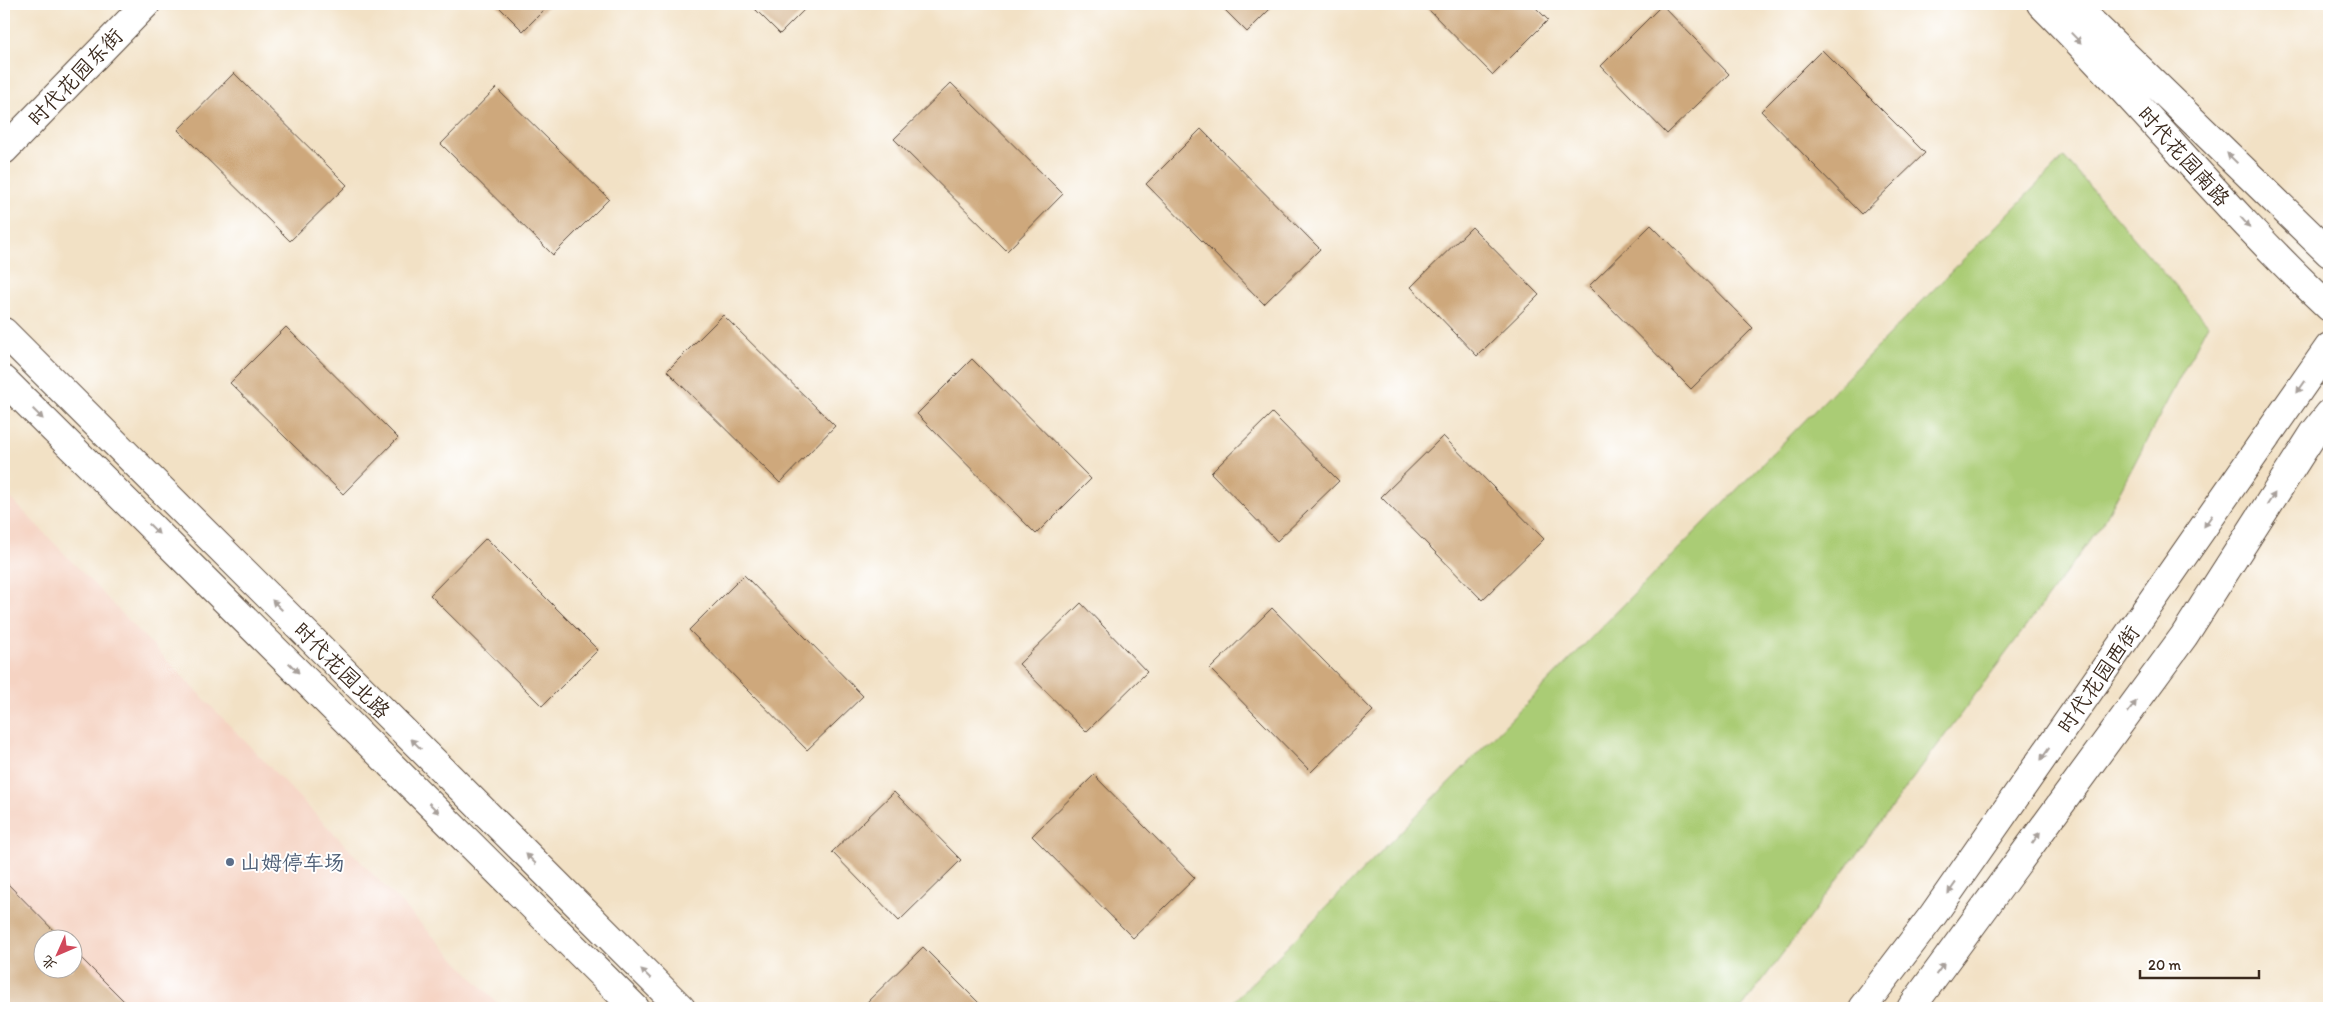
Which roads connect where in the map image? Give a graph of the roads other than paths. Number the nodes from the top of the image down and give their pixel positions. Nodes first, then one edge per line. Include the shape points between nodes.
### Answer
1 (146, 4) edge
2 (2041, 4) edge
3 (2073, 4) edge
4 (4, 150) edge
5 (2329, 253) edge
6 (2329, 307) edge
7 (4, 332) edge
8 (2329, 347) edge
9 (4, 380) edge
10 (2329, 414) edge
11 (635, 1008) edge
12 (681, 1008) edge
13 (1862, 1008) edge
14 (1911, 1008) edge

1 - 4 street, 时代花园东街
2 -> 6 street, 时代花园南路 via 2078,40 2282,264
5 -> 3 street, 时代花园南路
12 -> 7 street, 时代花园北路
8 -> 13 street, 时代花园西街 via 1933,916
9 -> 11 street, 时代花园北路
14 -> 10 street, 时代花园西街 via 2184,636

